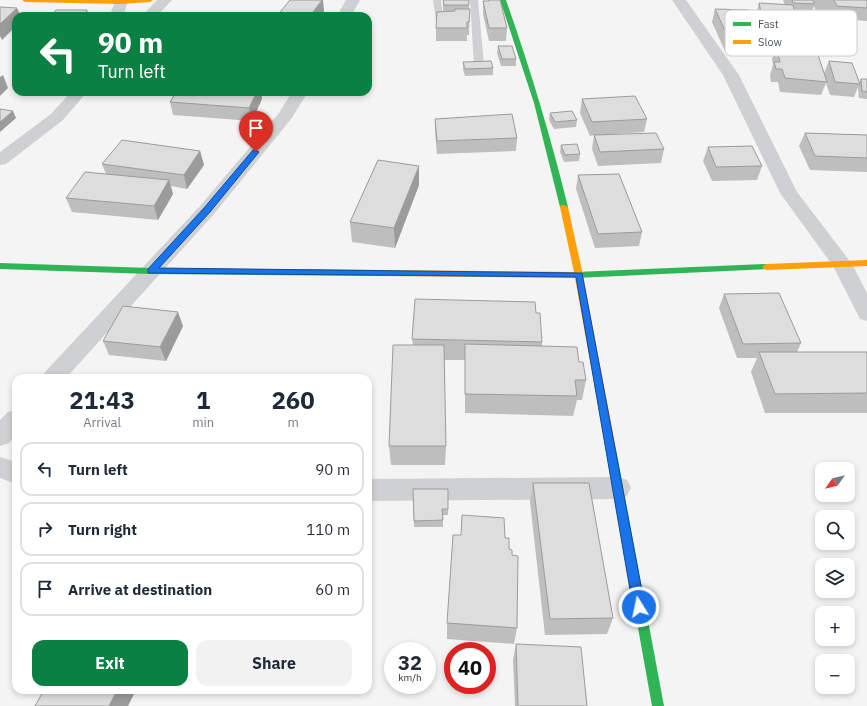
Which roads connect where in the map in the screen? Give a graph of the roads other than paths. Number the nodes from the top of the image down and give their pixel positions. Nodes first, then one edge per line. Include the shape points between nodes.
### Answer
1 (25, 0) edge
2 (150, 0) edge
3 (165, 0) edge
4 (353, 0) edge
5 (436, 0) edge
6 (474, 0) edge
7 (503, 0) edge
8 (679, 0) edge
9 (121, 2) junction
10 (117, 12) edge
11 (153, 12) edge
12 (346, 12) edge
13 (469, 19) junction
14 (479, 65) edge
15 (75, 96) edge
16 (298, 96) edge
17 (0, 160) edge
18 (867, 263) edge
19 (842, 264) junction
20 (0, 266) edge
21 (151, 271) junction
22 (579, 275) junction
23 (867, 314) edge
24 (57, 374) edge
25 (12, 423) edge
26 (0, 436) edge
27 (0, 467) edge
28 (12, 472) edge
29 (618, 488) junction
30 (372, 490) edge
31 (658, 706) edge

1 - 9 street
2 - 9 street
3 - 11 street
4 - 12 street
5 - 13 lane via 439,20
6 - 13 lane
7 - 22 street via 523,56 557,173
8 - 19 street via 731,75 789,193
9 - 10 street
13 - 14 lane
15 - 17 street via 57,117
16 - 21 street via 285,116 207,210
18 - 19 street
19 - 22 street
19 - 23 street
20 - 21 street
21 - 22 street
21 - 24 street
22 - 29 street
25 - 26 street
27 - 28 street
29 - 30 street
29 - 31 street

